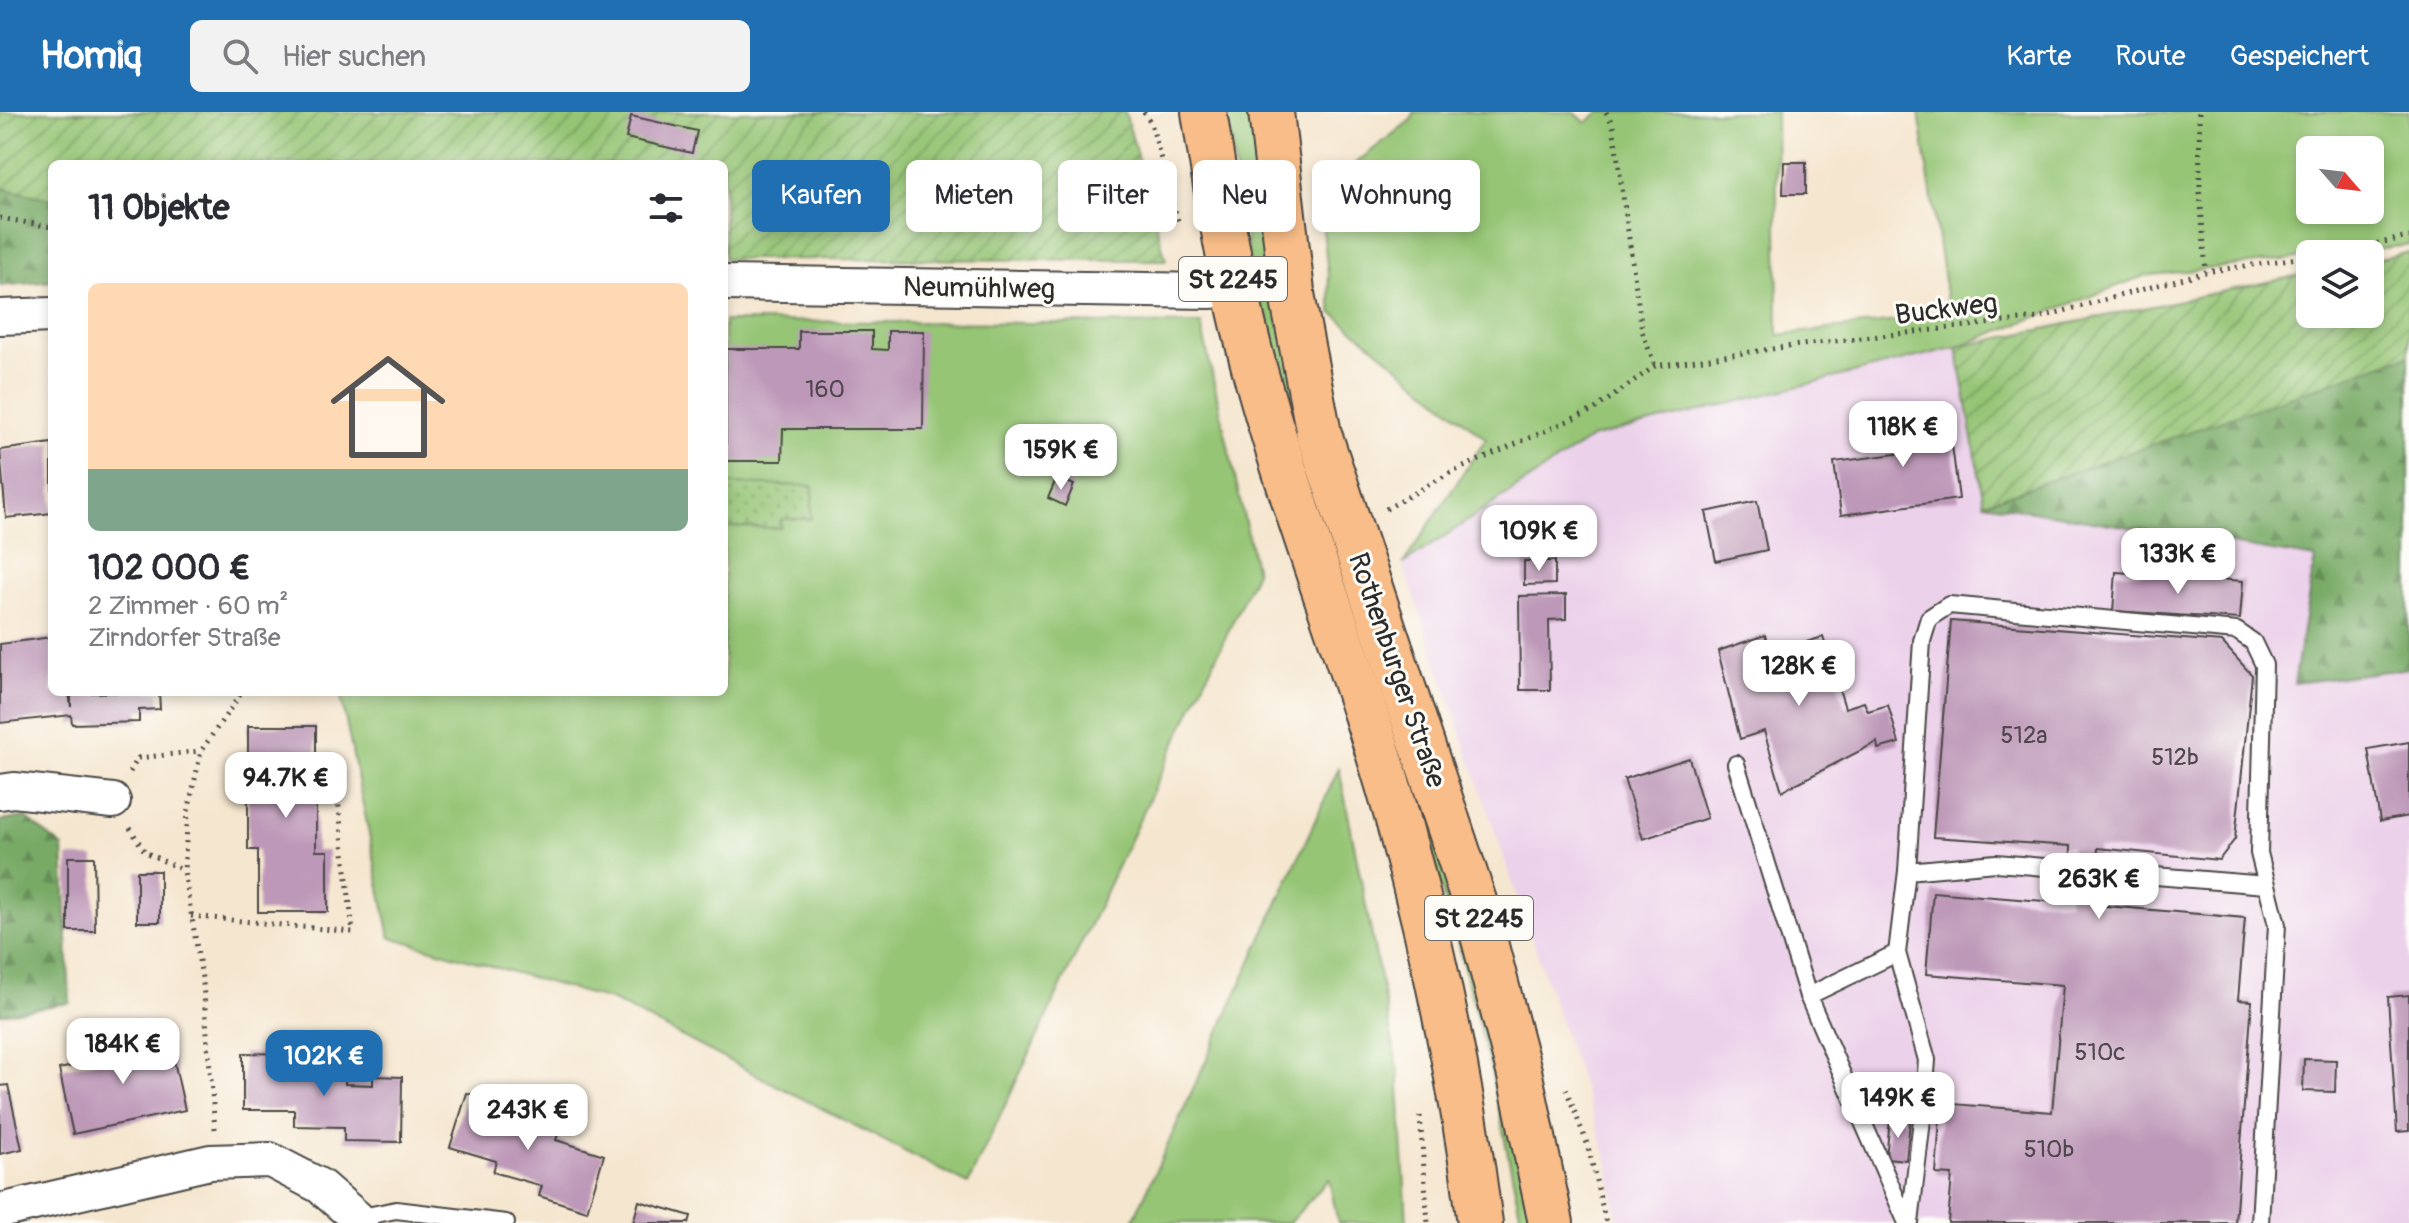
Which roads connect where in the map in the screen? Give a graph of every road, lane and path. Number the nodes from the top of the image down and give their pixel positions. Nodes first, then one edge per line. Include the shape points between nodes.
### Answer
1 (1144, 112) edge
2 (1204, 112) edge
3 (1271, 112) edge
4 (1606, 112) edge
5 (2199, 112) edge
6 (0, 218) edge
7 (48, 226) edge
8 (1182, 233) dead end
9 (2409, 237) edge
10 (2384, 242) edge
11 (2296, 258) edge
12 (2206, 272) junction
13 (728, 283) edge
14 (1235, 289) junction
15 (48, 315) edge
16 (0, 317) edge
17 (1655, 366) junction
18 (1374, 516) dead end
19 (239, 696) edge
20 (201, 751) junction
21 (1736, 764) dead end
22 (335, 773) dead end
23 (0, 792) edge
24 (113, 801) junction
25 (184, 871) junction
26 (1907, 871) junction
27 (2266, 885) junction
28 (191, 916) junction
29 (1897, 953) junction
30 (1808, 996) junction
31 (210, 1162) junction
32 (0, 1211) edge
33 (358, 1220) edge
34 (506, 1223) edge
35 (1480, 1223) edge
36 (1551, 1223) edge
37 (1909, 1223) edge
38 (2260, 1223) edge

1 - 8 path
2 - 14 main road, Rothenburger Straße / St 2245
3 - 36 main road, Rothenburger Straße / St 2245 via 1293,300 1319,434 1474,901 1517,1059
4 - 17 path via 1613,125 1642,331
5 - 12 path
6 - 7 path
9 - 10 path
11 - 12 path, Buckweg
12 - 17 path, Buckweg via 2038,318
13 - 14 street, Neumühlweg
14 - 35 main road, Rothenburger Straße / St 2245 via 1272,432 1399,825 1451,1048
15 - 16 street
17 - 18 path, Buckweg via 1595,409 1450,473
19 - 20 path
20 - 24 path via 138,758
20 - 25 path via 188,812
21 - 30 lane
22 - 28 path via 353,932
23 - 24 street
24 - 25 path via 145,852
25 - 28 path
26 - 27 lane via 1996,863
26 - 27 lane via 1922,641 1929,618 1949,605 2237,631 2253,642 2264,665 2259,853
26 - 29 lane
27 - 38 lane via 2277,925
28 - 31 path via 216,1126
29 - 30 lane
29 - 37 lane via 1927,1060
30 - 37 lane
31 - 32 street
31 - 33 street via 270,1160 320,1186
33 - 34 lane via 396,1210

